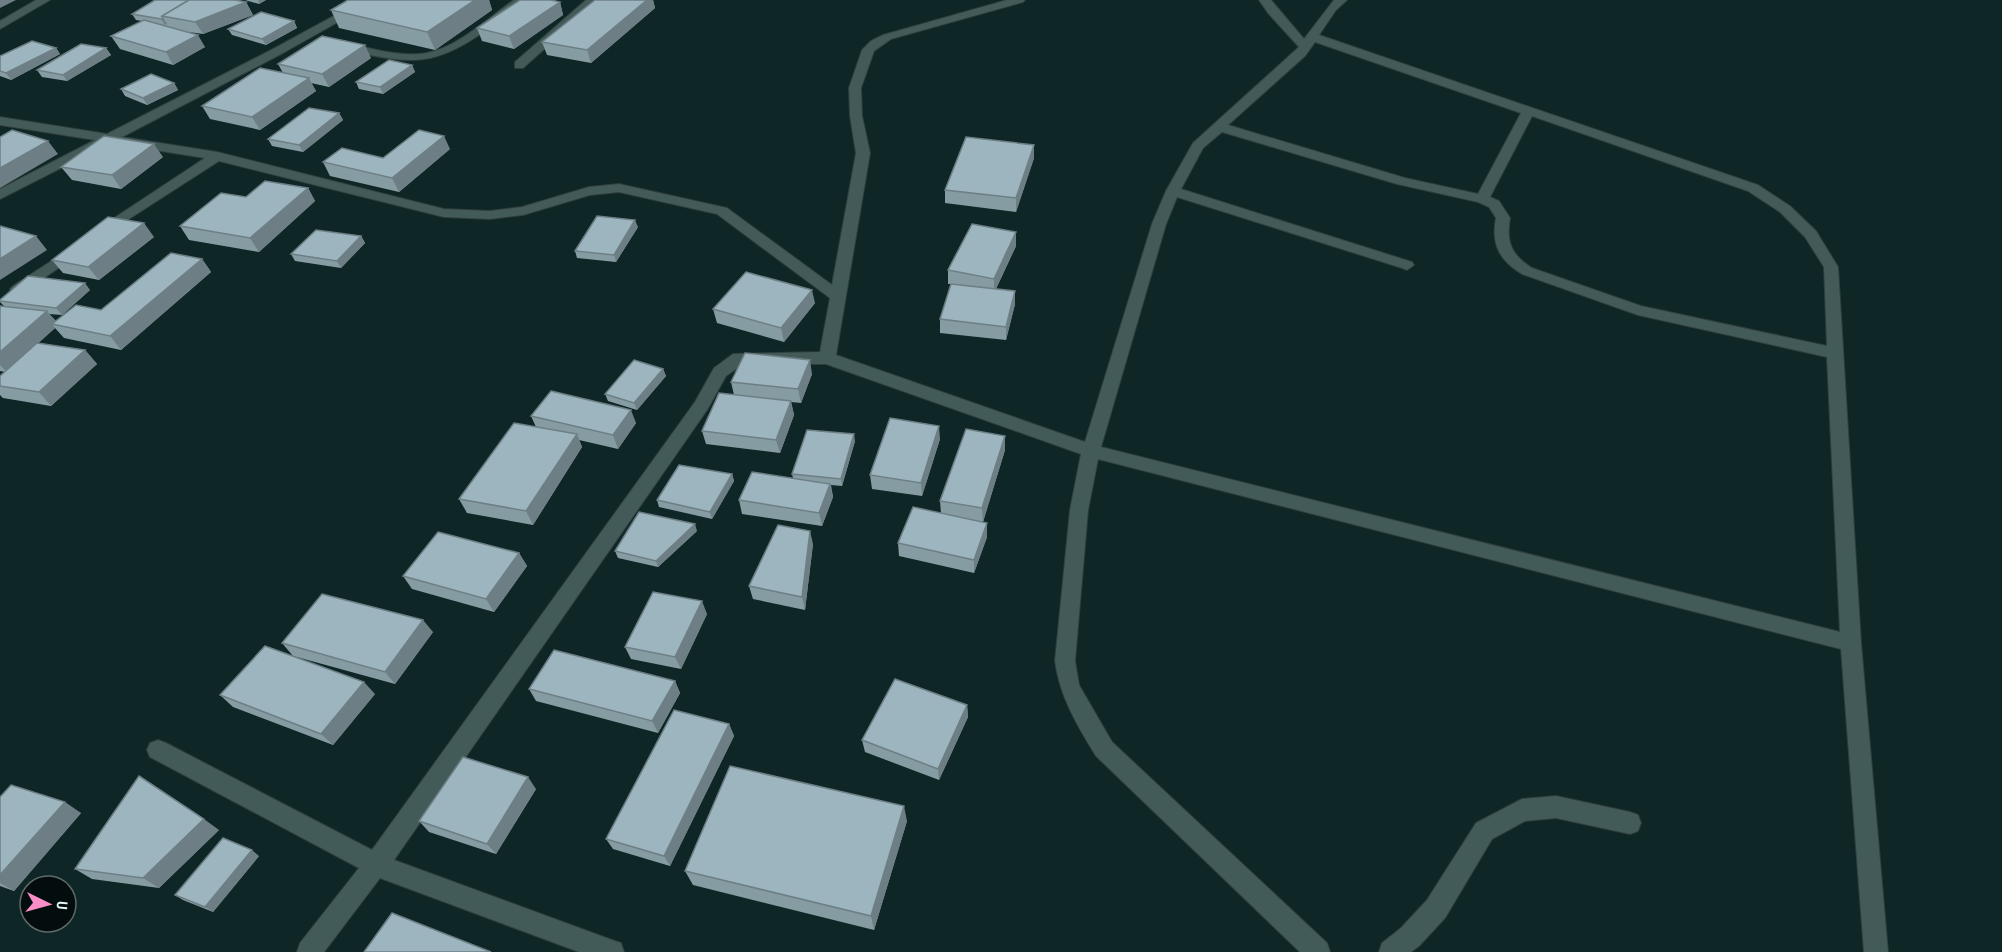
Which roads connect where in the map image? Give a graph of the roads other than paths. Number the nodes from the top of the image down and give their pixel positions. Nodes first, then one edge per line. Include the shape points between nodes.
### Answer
1 (44, 0) edge
2 (371, 0) edge
3 (521, 0) edge
4 (592, 0) edge
5 (1018, 0) edge
6 (1265, 0) edge
7 (1341, 0) edge
8 (0, 26) edge
9 (304, 39) junction
10 (1308, 42) junction
11 (519, 65) dead end
12 (1528, 111) junction
13 (0, 121) edge
14 (1220, 127) junction
15 (107, 137) junction
16 (217, 156) junction
17 (1173, 190) junction
18 (0, 195) edge
19 (1482, 199) junction
20 (1407, 265) dead end
21 (18, 289) edge
22 (838, 297) junction
23 (1835, 353) junction
24 (827, 358) junction
25 (1090, 451) junction
26 (1851, 643) junction
27 (158, 750) dead end
28 (1630, 823) dead end
29 (376, 866) junction
30 (309, 952) edge
31 (612, 952) edge
32 (1318, 952) edge
33 (1391, 952) edge
34 (1876, 952) edge

1 - 8 street
2 - 9 street
3 - 9 street via 452,47 426,57 404,57
4 - 11 street
5 - 22 street via 887,38 868,50 855,88 863,153
6 - 10 street
7 - 10 street
9 - 15 street
10 - 12 street
10 - 14 street
12 - 19 street
12 - 23 street via 1753,188 1785,209 1811,234 1831,267
13 - 15 street
14 - 17 street via 1198,146
14 - 19 street via 1402,181
15 - 16 street
15 - 18 street
16 - 21 street
16 - 22 street via 444,213 490,215 523,211 619,188 722,211
17 - 20 street
17 - 25 street via 1159,224
19 - 23 street via 1500,211 1500,236 1506,251 1527,272 1638,310
22 - 24 street
23 - 26 street
24 - 25 street
24 - 29 street via 739,358 720,372 701,406
25 - 26 street
25 - 32 street via 1079,510 1065,661 1070,686 1104,748
26 - 34 street
27 - 29 street
28 - 33 street via 1556,807 1522,810 1484,831 1436,909
29 - 30 street
29 - 31 street

